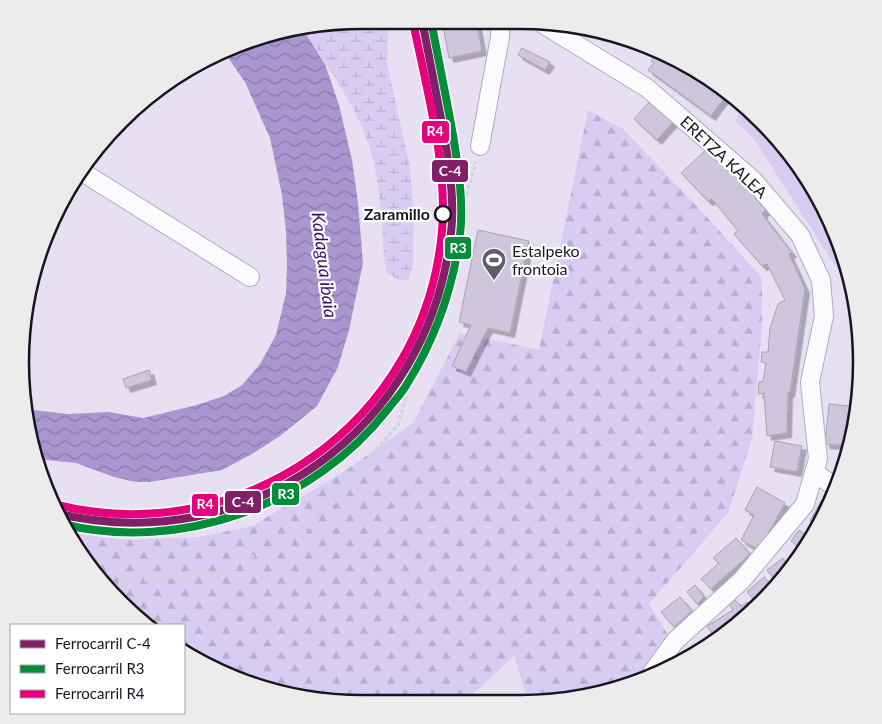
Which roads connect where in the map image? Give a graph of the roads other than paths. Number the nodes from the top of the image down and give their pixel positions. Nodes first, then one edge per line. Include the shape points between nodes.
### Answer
1 (500, 29) edge
2 (554, 31) edge
3 (480, 146) road end
4 (87, 175) edge
5 (250, 277) dead end
6 (814, 472) junction
7 (830, 484) edge
8 (657, 666) edge

1 - 3 street
2 - 6 street, ERETZA KALEA via 647,88 753,180 800,235 821,280 824,316 810,382 818,459
4 - 5 street
6 - 7 street
6 - 8 street, ERETZA KALEA via 805,504 742,580 674,641

